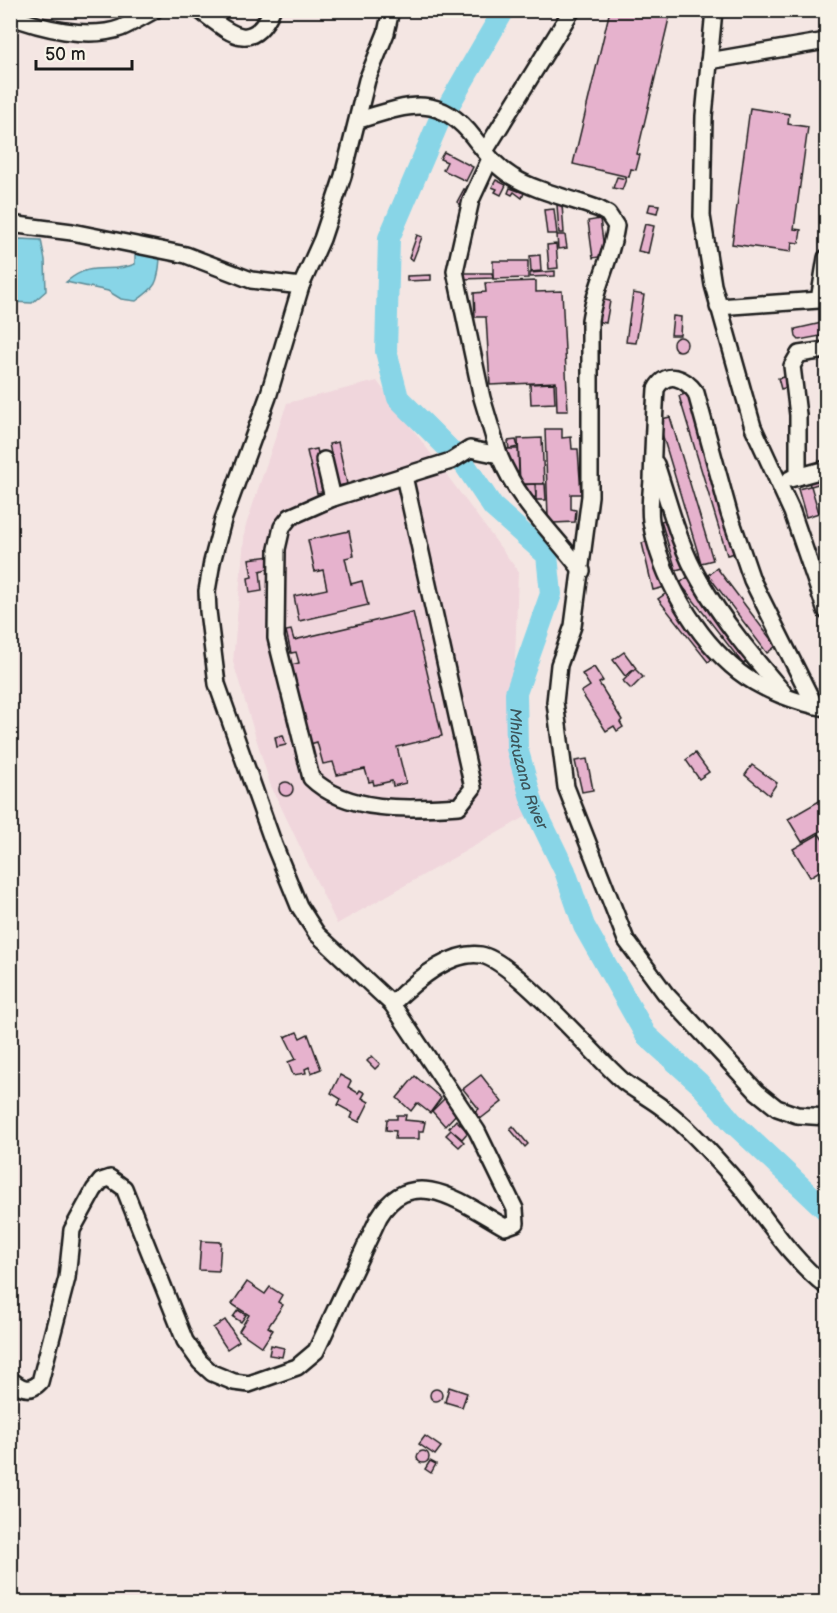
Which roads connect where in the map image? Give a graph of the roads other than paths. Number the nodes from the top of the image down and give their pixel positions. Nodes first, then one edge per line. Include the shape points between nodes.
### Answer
1 (154, 10) edge
2 (199, 10) edge
3 (272, 10) edge
4 (391, 10) edge
5 (572, 10) edge
6 (714, 10) edge
7 (10, 16) edge
8 (826, 41) edge
9 (709, 61) junction
10 (359, 120) junction
11 (487, 155) junction
12 (10, 224) edge
13 (826, 258) edge
14 (300, 286) junction
15 (823, 300) edge
16 (718, 307) junction
17 (826, 350) edge
18 (499, 455) junction
19 (653, 456) junction
20 (324, 460) dead end
21 (826, 469) edge
22 (404, 476) junction
23 (798, 477) junction
24 (779, 482) junction
25 (333, 498) junction
26 (582, 572) junction
27 (826, 611) edge
28 (785, 694) junction
29 (821, 707) edge
30 (392, 1004) junction
31 (826, 1117) edge
32 (826, 1286) edge
33 (10, 1379) edge

1 - 7 street via 120,28 101,32 62,29
2 - 3 street via 238,37 249,37 265,26
4 - 10 street via 367,80
5 - 11 street
6 - 9 street
8 - 9 street
9 - 16 street via 702,216
10 - 11 street via 403,107 430,105 465,126
10 - 14 street via 322,238
11 - 18 street via 471,200 455,271 482,398
11 - 26 street via 514,178 599,209 616,226 590,320 590,496
12 - 14 street via 186,255 251,280
13 - 15 street
14 - 30 street via 268,397 223,519 212,562 207,591 217,684 298,906 317,934
15 - 16 street
16 - 24 street via 753,426
17 - 23 street via 800,354 792,366
18 - 22 street via 471,449 451,461
18 - 26 street via 525,505
19 - 28 street via 699,580 732,629
19 - 28 street via 651,518 658,554 672,587 725,660 758,684
19 - 29 street via 656,389 660,382 678,377 696,393 752,580
20 - 25 street
21 - 23 street
22 - 25 street
22 - 25 street via 473,788 459,806 389,808 339,797 311,778 276,638 277,549 282,526 290,517
23 - 24 street
24 - 27 street
26 - 31 street via 573,626 558,666 558,735 566,787 626,940 665,993 756,1092 777,1108 797,1115
28 - 29 street
30 - 32 street via 419,977 468,955 483,955 505,969 561,1018 624,1082 665,1110 692,1135 740,1185 796,1258
30 - 33 street via 477,1131 514,1209 516,1222 505,1227 444,1194 402,1192 379,1217 316,1351 297,1367 249,1384 212,1373 185,1341 124,1188 110,1178 101,1181 72,1230 67,1278 40,1382 28,1389 18,1387

